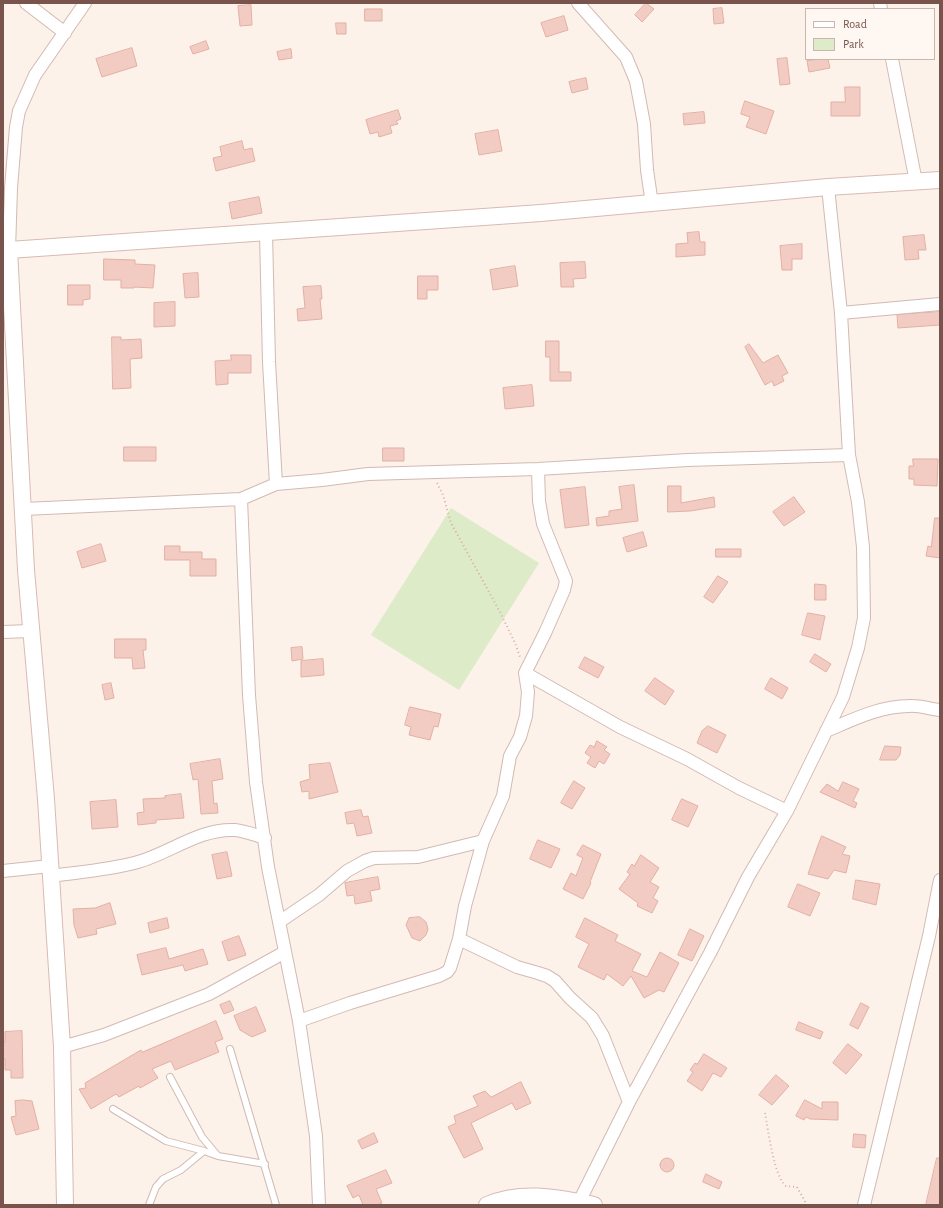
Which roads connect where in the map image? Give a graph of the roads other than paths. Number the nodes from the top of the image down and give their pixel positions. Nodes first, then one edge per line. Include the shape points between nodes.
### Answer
1 (26, 3) edge
2 (85, 3) edge
3 (578, 3) edge
4 (65, 33) junction
5 (892, 60) edge
6 (940, 180) edge
7 (916, 182) junction
8 (828, 187) junction
9 (652, 204) junction
10 (266, 233) junction
11 (6, 251) edge
12 (940, 304) edge
13 (840, 313) junction
14 (849, 455) junction
15 (538, 469) junction
16 (276, 484) junction
17 (241, 499) junction
18 (24, 509) junction
19 (31, 631) junction
20 (3, 632) edge
21 (525, 673) junction
22 (940, 710) edge
23 (826, 731) junction
24 (787, 811) junction
25 (265, 838) junction
26 (483, 841) junction
27 (3, 871) edge
28 (50, 871) junction
29 (940, 880) edge
30 (279, 922) junction
31 (459, 939) junction
32 (284, 952) junction
33 (299, 1020) junction
34 (62, 1047) junction
35 (230, 1048) dead end
36 (170, 1077) dead end
37 (629, 1102) junction
38 (113, 1109) dead end
39 (204, 1151) junction
40 (218, 1156) junction
41 (265, 1164) junction
42 (579, 1202) junction
43 (65, 1205) edge
44 (149, 1205) edge
45 (276, 1205) edge
46 (318, 1205) edge
47 (487, 1205) edge
48 (594, 1205) edge
49 (864, 1205) edge

1 - 4 street
2 - 4 street
3 - 9 street via 626,57 636,81 644,124
4 - 11 street via 35,75 19,112
5 - 7 street
6 - 7 street
7 - 8 street
8 - 9 street
8 - 13 street
9 - 10 street
10 - 11 street
10 - 16 street via 268,362
11 - 18 street
12 - 13 street
13 - 14 street
14 - 15 street via 688,460
14 - 23 street via 863,547 864,618 843,697
15 - 16 street via 368,474
15 - 21 street via 542,524 566,581
16 - 17 street
17 - 18 street
17 - 25 street via 249,695 256,782
18 - 19 street
19 - 20 street
19 - 28 street
21 - 24 street via 620,727
21 - 26 street via 528,692 526,716 520,737 510,756 503,796
22 - 23 street via 900,706 867,715
23 - 24 street
24 - 37 street via 748,877
25 - 28 street via 237,830 220,831 119,867
25 - 30 street
26 - 30 street via 418,857 374,858 365,861 347,871 319,895
26 - 31 street via 465,906
27 - 28 street
28 - 34 street
29 - 49 street via 929,936
30 - 32 street
31 - 33 street via 452,963 444,974
31 - 37 street via 517,967 547,976 554,981 592,1018 600,1030
32 - 33 street
32 - 34 street via 203,996 104,1035
33 - 46 street via 316,1136
34 - 43 street
35 - 41 lane
36 - 40 lane via 202,1137
37 - 42 street
38 - 39 lane via 166,1141
39 - 40 lane
39 - 44 lane via 181,1170 163,1179 156,1187
40 - 41 lane
41 - 45 lane
42 - 47 street via 515,1196
42 - 48 street

